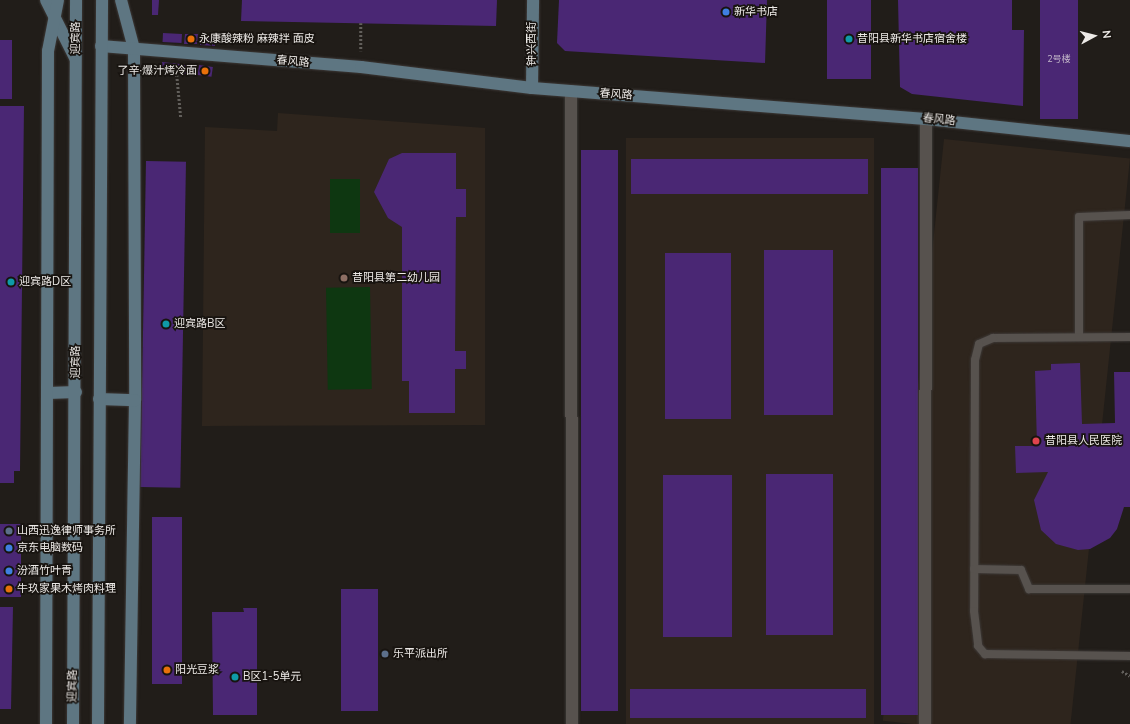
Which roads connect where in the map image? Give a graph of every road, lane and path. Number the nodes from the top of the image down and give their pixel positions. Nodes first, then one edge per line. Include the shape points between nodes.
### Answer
1 (46, 0) edge
2 (58, 0) edge
3 (76, 0) edge
4 (102, 0) edge
5 (120, 0) edge
6 (533, 0) edge
7 (54, 16) junction
8 (361, 23) dead end
9 (101, 46) junction
10 (134, 49) junction
11 (76, 59) junction
12 (361, 67) junction
13 (177, 75) dead end
14 (532, 88) junction
15 (571, 91) junction
16 (181, 118) dead end
17 (926, 119) junction
18 (1130, 141) edge
19 (1130, 215) edge
20 (1130, 337) edge
21 (1079, 338) junction
22 (76, 392) junction
23 (48, 393) junction
24 (99, 399) junction
25 (136, 400) junction
26 (974, 569) junction
27 (1130, 589) edge
28 (1130, 656) edge
29 (46, 724) edge
30 (73, 724) edge
31 (98, 724) edge
32 (130, 724) edge
33 (572, 724) edge
34 (925, 724) edge

1 - 7 main road
2 - 7 main road
3 - 11 main road, 迎宾路
4 - 9 main road, 迎宾路
5 - 10 main road
6 - 14 main road, 钟兴西街
7 - 11 main road
7 - 23 main road via 48,51
8 - 12 path
9 - 10 main road, 春风路
9 - 24 main road, 迎宾路
10 - 12 main road, 春风路
10 - 25 main road
11 - 22 main road, 迎宾路
12 - 14 main road, 春风路
13 - 16 path
14 - 15 main road, 春风路
15 - 17 main road, 春风路
15 - 33 street
17 - 18 main road, 春风路
17 - 34 street
19 - 21 lane via 1079,217
20 - 21 lane
21 - 26 lane via 993,338 979,344 975,360
22 - 23 main road
22 - 30 main road, 迎宾路
23 - 29 main road
24 - 25 main road
24 - 31 main road, 迎宾路
25 - 32 main road
26 - 27 lane via 1021,570 1029,589
26 - 28 lane via 978,646 985,654

